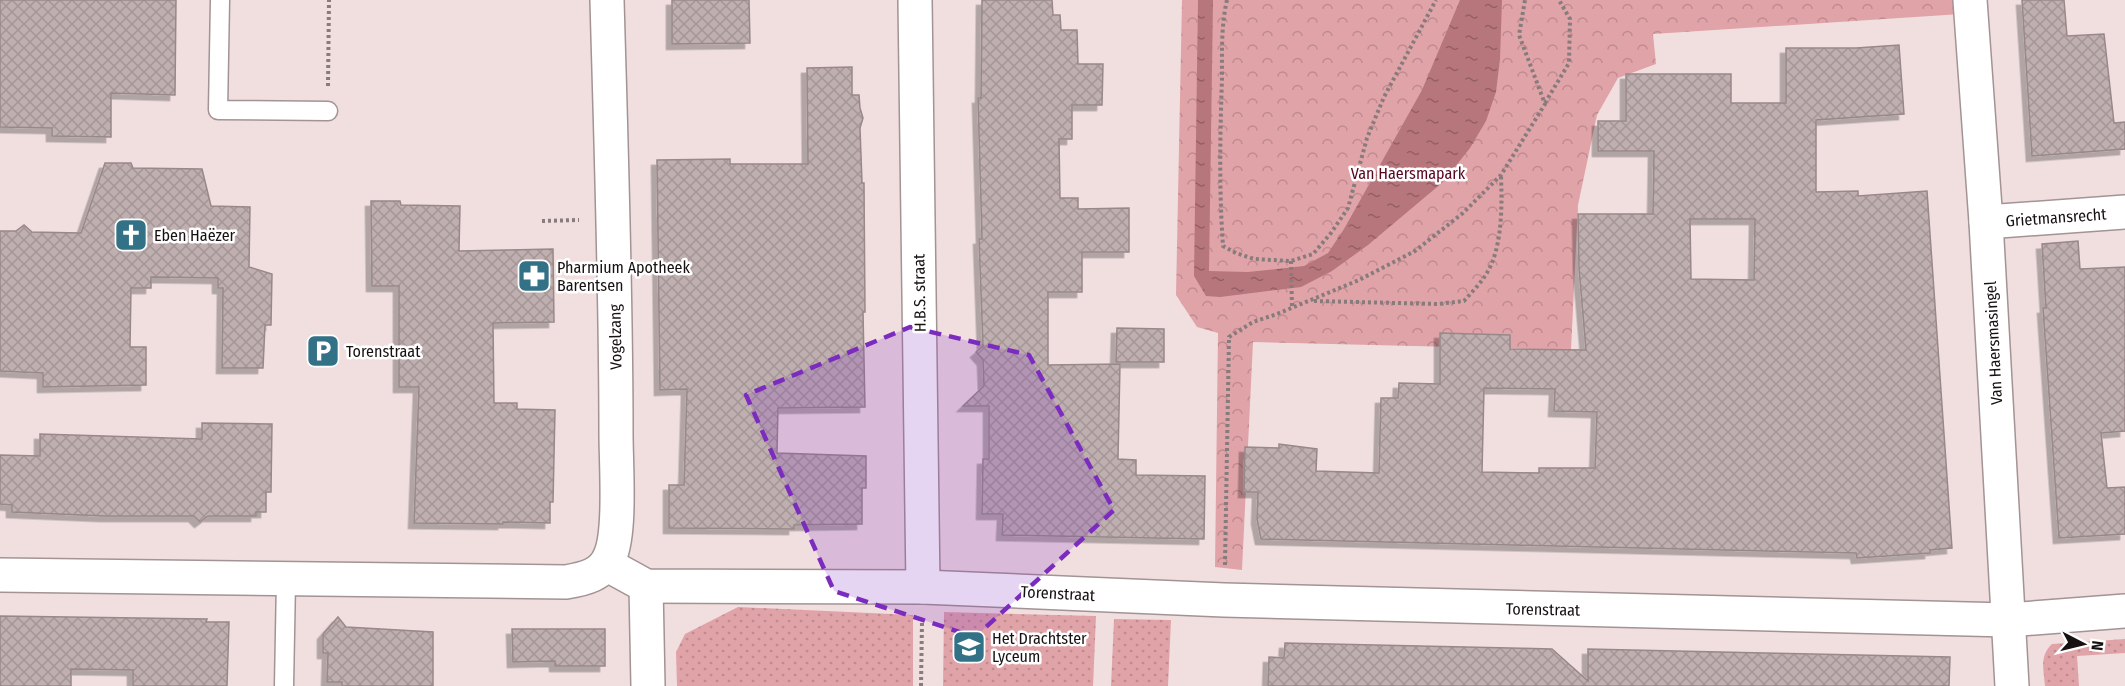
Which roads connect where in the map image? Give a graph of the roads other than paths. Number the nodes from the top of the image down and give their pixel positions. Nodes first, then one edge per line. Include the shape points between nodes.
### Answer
1 (220, 0) edge
2 (607, 0) edge
3 (915, 0) edge
4 (1970, 0) edge
5 (328, 111) road end
6 (2125, 212) edge
7 (1986, 222) junction
8 (606, 564) junction
9 (0, 575) edge
10 (286, 580) junction
11 (646, 586) junction
12 (923, 587) junction
13 (2125, 611) edge
14 (2008, 620) junction
15 (284, 686) edge
16 (648, 686) edge
17 (2012, 686) edge

1 - 5 lane via 218,110
2 - 8 street, Vogelzang via 616,516 611,555
3 - 12 street, H.B.S. straat
4 - 7 street, Van Haersmasingel
6 - 7 street, Grietmansrecht
7 - 14 street, Van Haersmasingel
8 - 10 street via 597,574 566,582
8 - 11 street, Torenstraat
9 - 10 street
10 - 15 lane
11 - 12 street, Torenstraat
11 - 16 street
12 - 14 street, Torenstraat via 1224,600
13 - 14 street, Torenstraat
14 - 17 street, Van Haersmasingel

